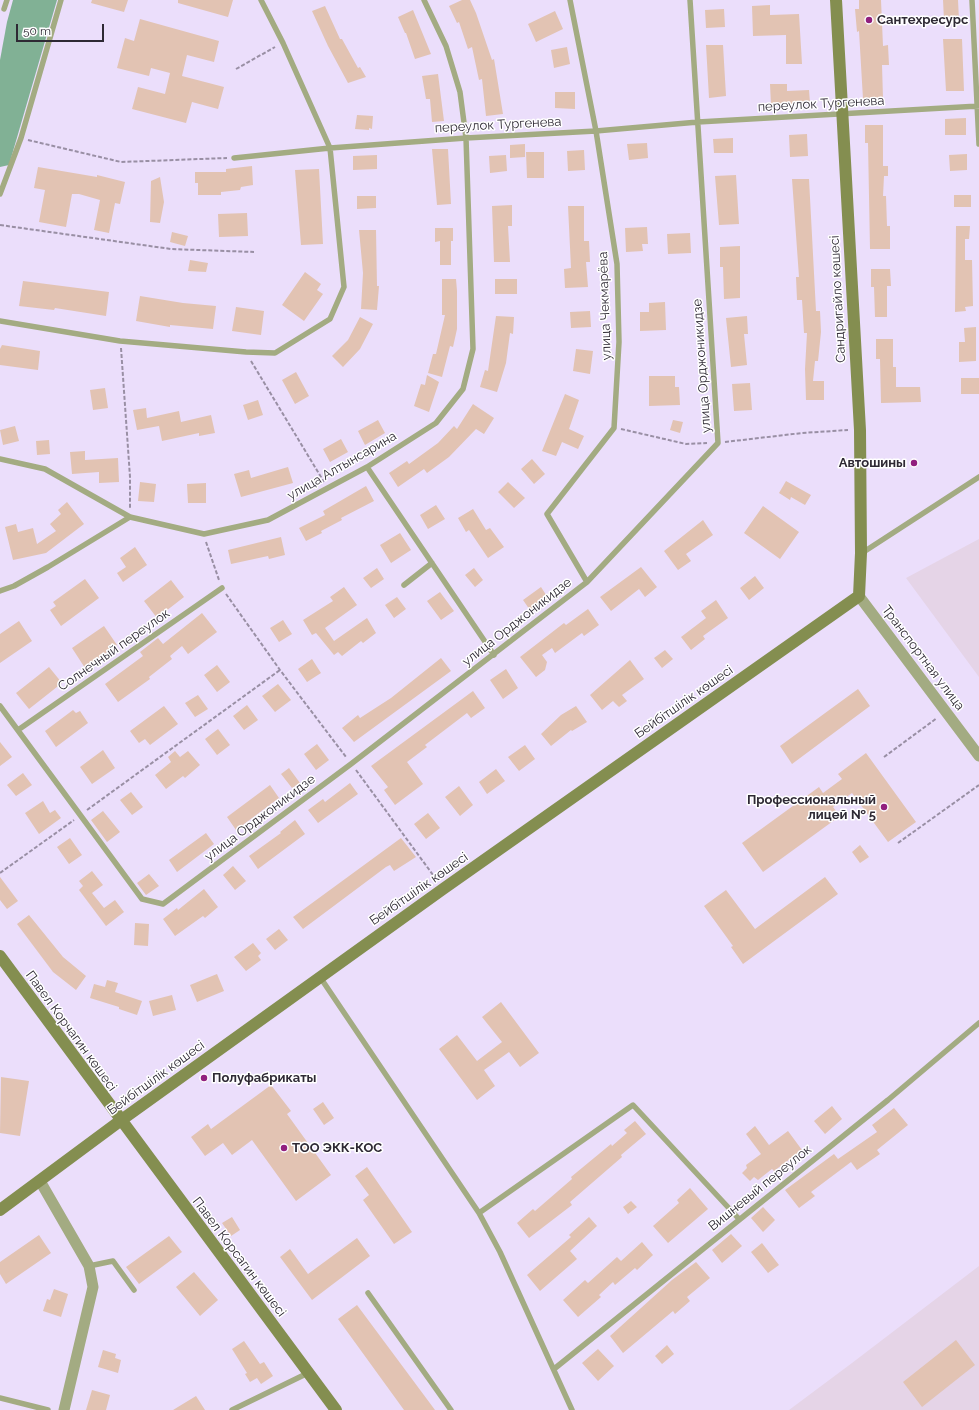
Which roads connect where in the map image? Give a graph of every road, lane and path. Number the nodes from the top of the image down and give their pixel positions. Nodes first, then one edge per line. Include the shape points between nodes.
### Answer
1 (7, 0) edge
2 (61, 0) edge
3 (261, 0) edge
4 (424, 0) edge
5 (566, 0) edge
6 (570, 0) edge
7 (690, 0) edge
8 (836, 0) edge
9 (972, 0) edge
10 (4, 9) dead end
11 (574, 18) junction
12 (283, 43) junction
13 (236, 69) dead end
14 (978, 106) edge
15 (842, 113) junction
16 (698, 122) junction
17 (596, 131) junction
18 (21, 138) junction
19 (466, 138) junction
20 (979, 144) edge
21 (330, 148) junction
22 (234, 158) joint
23 (0, 194) edge
24 (0, 225) edge
25 (254, 252) dead end
26 (0, 321) edge
27 (120, 341) junction
28 (246, 352) junction
29 (614, 428) junction
30 (860, 430) junction
31 (718, 443) junction
32 (0, 458) edge
33 (367, 467) junction
34 (979, 478) edge
35 (328, 488) junction
36 (130, 517) junction
37 (204, 534) junction
38 (861, 554) junction
39 (432, 563) junction
40 (587, 582) junction
41 (404, 585) dead end
42 (222, 588) junction
43 (0, 591) edge
44 (859, 596) junction
45 (494, 655) junction
46 (280, 670) junction
47 (0, 706) edge
48 (946, 712) junction
49 (18, 730) junction
50 (979, 756) edge
51 (884, 757) dead end
52 (351, 764) junction
53 (979, 785) edge
54 (80, 816) junction
55 (898, 843) dead end
56 (0, 873) edge
57 (443, 889) junction
58 (0, 956) edge
59 (320, 977) junction
60 (979, 1023) edge
61 (120, 1121) junction
62 (40, 1181) junction
63 (0, 1210) edge
64 (479, 1213) junction
65 (739, 1219) junction
66 (89, 1266) junction
67 (134, 1290) dead end
68 (368, 1293) dead end
69 (554, 1369) junction
70 (308, 1372) junction
71 (0, 1398) edge
72 (48, 1410) edge
73 (64, 1410) edge
74 (232, 1410) edge
75 (336, 1410) edge
76 (451, 1410) edge
77 (572, 1410) edge

1 - 10 lane
2 - 18 lane
3 - 12 lane
4 - 19 lane, улица Алтынсарина via 446,46 460,92
5 - 11 lane
6 - 11 lane, улица Чекмарёва
7 - 16 lane, улица Орджоникидзе
8 - 15 street, Сандригайло көшесі
9 - 14 lane
11 - 17 lane, улица Чекмарёва
12 - 13 path
12 - 21 lane
14 - 15 lane, переулок Тургенева
14 - 20 lane
15 - 16 lane, переулок Тургенева
15 - 30 street, Сандригайло көшесі
16 - 17 lane, переулок Тургенева
16 - 31 lane, улица Орджоникидзе
17 - 19 lane, переулок Тургенева
17 - 29 lane, улица Чекмарёва via 617,264 619,342
18 - 22 path via 121,162
18 - 23 lane
19 - 21 lane, переулок Тургенева
19 - 33 lane, улица Алтынсарина via 473,349 463,389 436,423
21 - 22 lane, переулок Тургенева
21 - 28 lane via 344,286 330,319 275,353
24 - 25 path via 171,249
26 - 27 lane
27 - 28 lane
27 - 36 path via 130,477
28 - 35 path
29 - 31 path via 686,444
29 - 40 lane via 547,514
30 - 31 path via 802,433
30 - 38 street, Сандригайло көшесі
31 - 40 lane, улица Орджоникидзе
32 - 36 lane, улица Алтынсарина via 45,469
33 - 35 lane, улица Алтынсарина
33 - 39 lane
34 - 38 lane
35 - 37 lane, улица Алтынсарина via 268,520
36 - 37 lane, улица Алтынсарина
36 - 43 lane via 48,567
37 - 42 path
38 - 44 street, Сандригайло көшесі
39 - 41 lane
39 - 45 lane
40 - 45 lane, улица Орджоникидзе
42 - 46 path
42 - 49 lane, Солнечный переулок
44 - 48 street, Транспортная улица
44 - 57 street, Бейбітшілік көшесі
45 - 52 lane, улица Орджоникидзе
46 - 52 path
46 - 54 path
47 - 49 lane, улица Орджоникидзе
48 - 50 street, Транспортная улица
48 - 51 path
49 - 54 lane, улица Орджоникидзе
52 - 54 lane, улица Орджоникидзе via 163,904 142,899
52 - 57 path
53 - 55 path
54 - 56 path
57 - 59 street, Бейбітшілік көшесі
58 - 61 street, Павел Корчагин көшесі
59 - 61 street, Бейбітшілік көшесі
59 - 64 lane
60 - 65 lane, Вишневый переулок via 888,1100
61 - 62 street, Бейбітшілік көшесі
61 - 70 street, Павел Корсагин көшесі
62 - 63 street, Бейбітшілік көшесі
62 - 66 street
64 - 65 lane via 633,1105
64 - 69 lane via 500,1252
65 - 69 lane, Вишневый переулок
66 - 67 lane via 113,1261
66 - 73 street via 93,1287
68 - 76 lane
69 - 77 lane
70 - 74 lane
70 - 75 street, Павел Корсагин көшесі
71 - 72 lane

